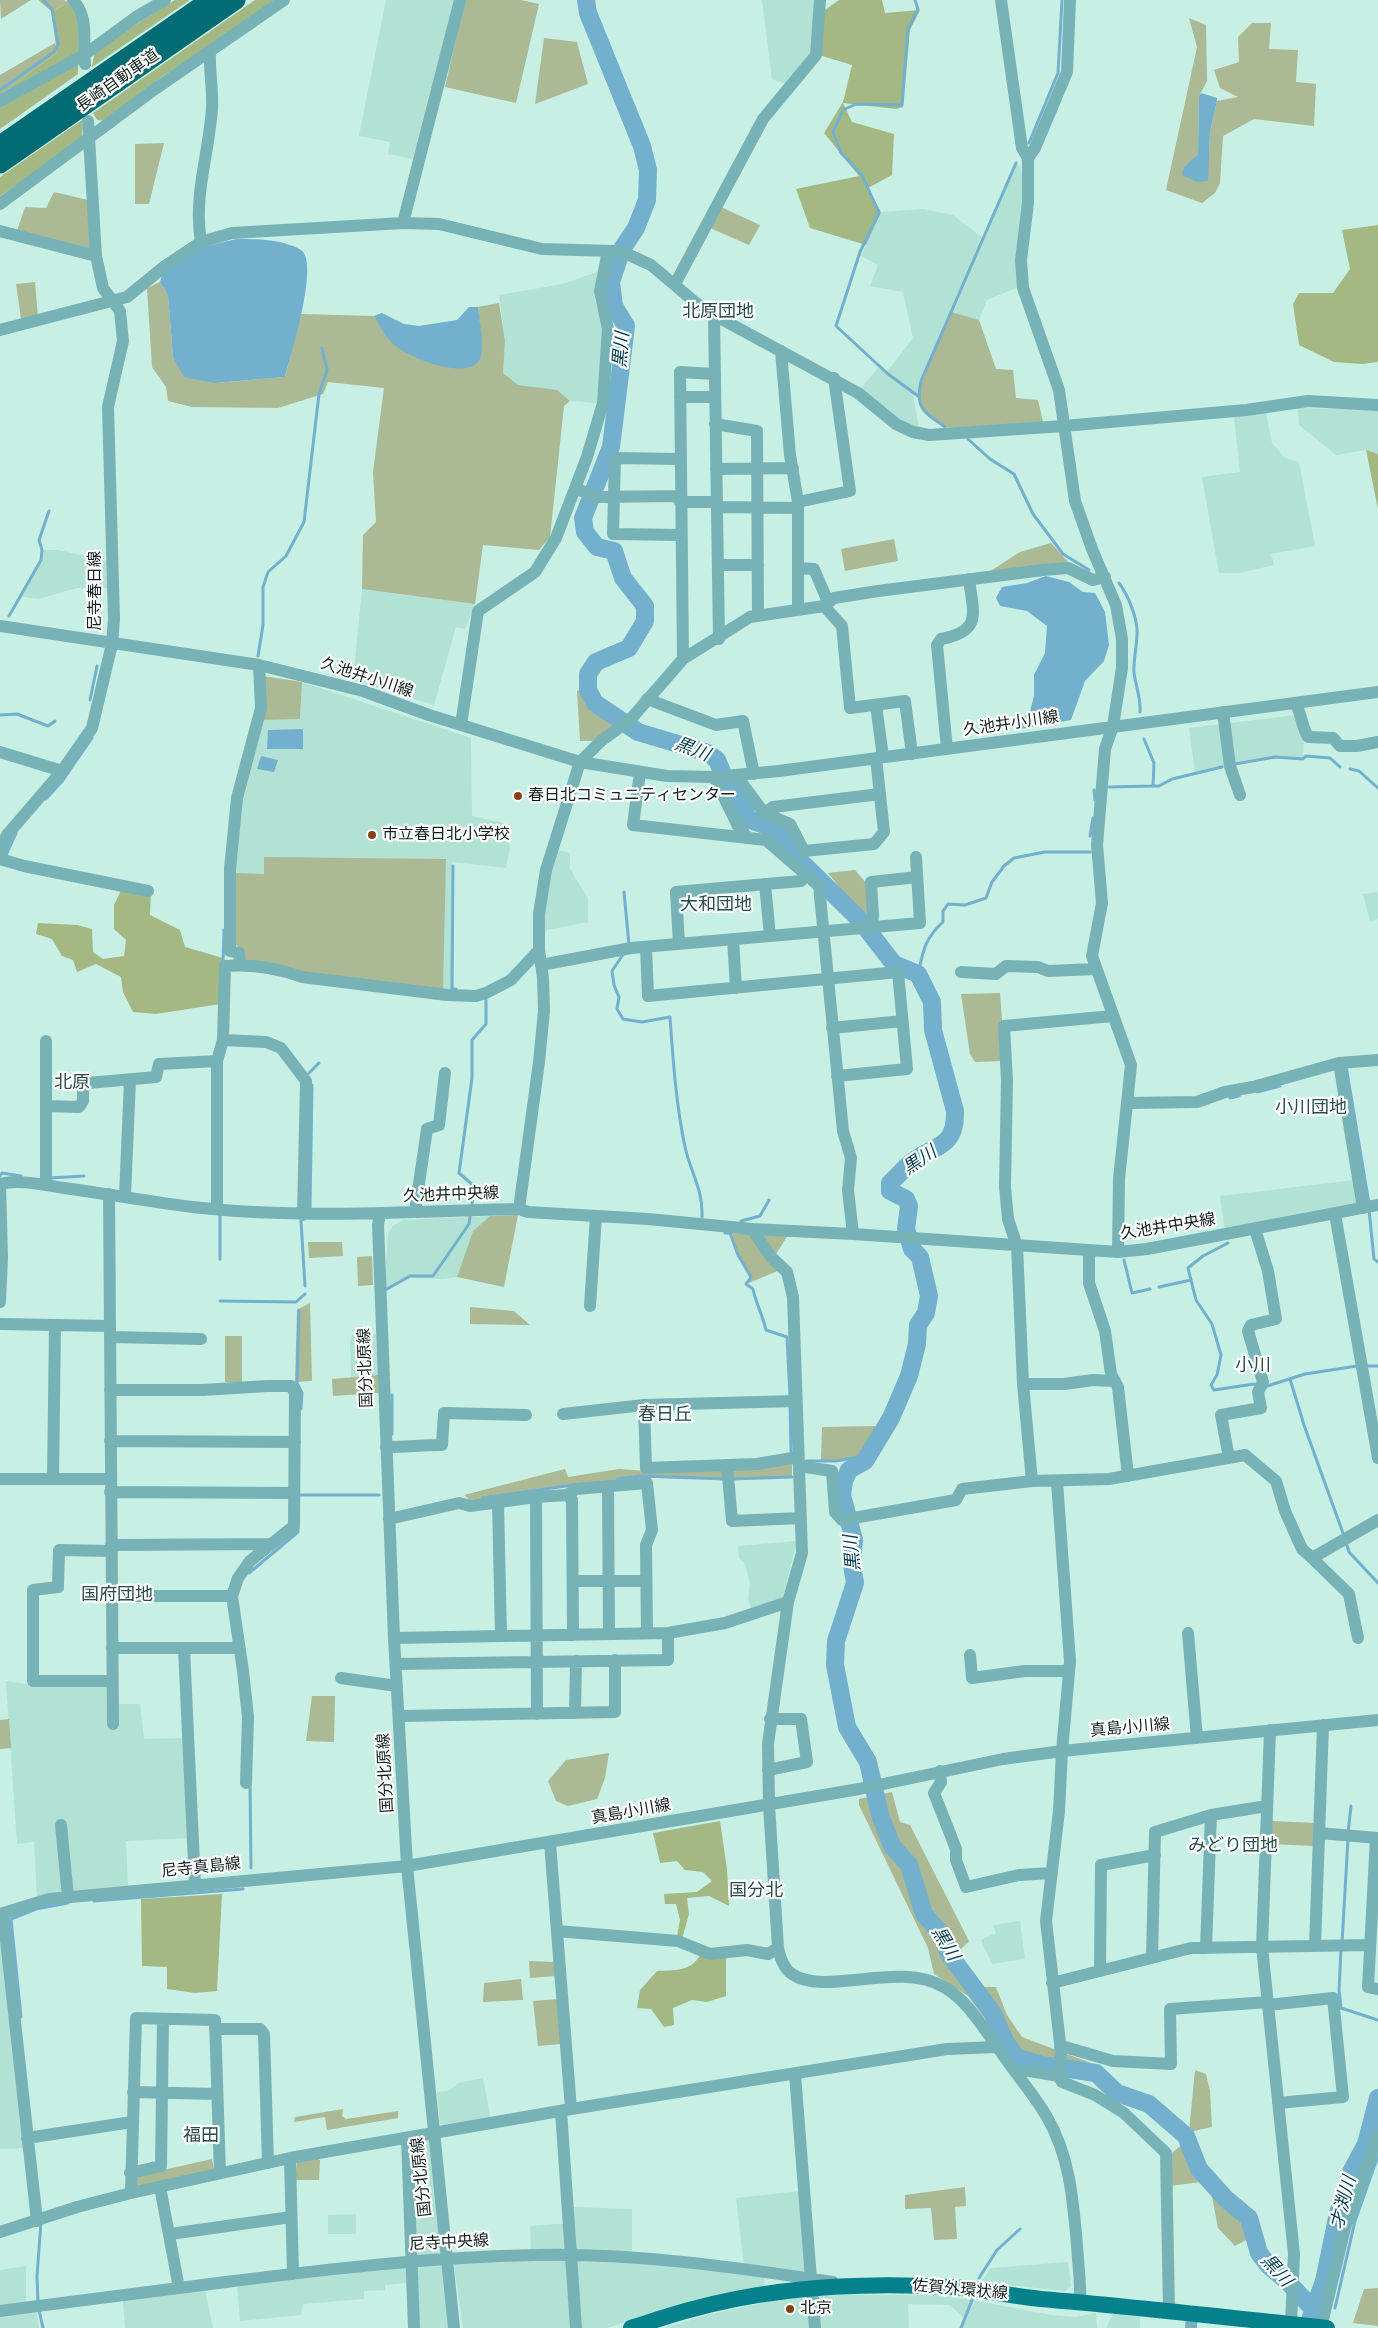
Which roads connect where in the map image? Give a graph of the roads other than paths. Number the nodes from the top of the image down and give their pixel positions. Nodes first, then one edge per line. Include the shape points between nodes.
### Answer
1 (73, 0) edge
2 (165, 0) edge
3 (210, 0) edge
4 (236, 0) edge
5 (284, 0) edge
6 (460, 0) edge
7 (820, 0) edge
8 (1001, 0) edge
9 (1070, 0) edge
10 (210, 51) junction
11 (84, 60) junction
12 (0, 101) edge
13 (88, 121) dead end
14 (88, 138) junction
15 (0, 145) edge
16 (1028, 158) junction
17 (0, 164) edge
18 (0, 204) edge
19 (403, 223) junction
20 (0, 232) edge
21 (201, 242) junction
22 (616, 252) junction
23 (96, 256) junction
24 (675, 284) junction
25 (113, 302) junction
26 (714, 315) junction
27 (0, 330) edge
28 (782, 351) junction
29 (715, 374) junction
30 (834, 378) junction
31 (715, 396) junction
32 (680, 397) junction
33 (1378, 404) edge
34 (716, 424) junction
35 (1064, 426) junction
36 (680, 459) junction
37 (757, 468) junction
38 (793, 468) junction
39 (716, 469) junction
40 (586, 493) junction
41 (614, 496) junction
42 (680, 499) junction
43 (717, 504) junction
44 (798, 505) junction
45 (758, 507) junction
46 (681, 535) junction
47 (718, 565) junction
48 (758, 565) junction
49 (798, 568) junction
50 (1105, 577) junction
51 (969, 579) junction
52 (826, 604) junction
53 (798, 610) junction
54 (758, 616) junction
55 (0, 626) edge
56 (719, 638) junction
57 (112, 644) junction
58 (683, 659) junction
59 (259, 665) junction
60 (1378, 692) edge
61 (647, 699) junction
62 (1295, 703) junction
63 (876, 705) junction
64 (1223, 712) junction
65 (462, 725) junction
66 (1113, 726) junction
67 (1378, 742) edge
68 (947, 749) junction
69 (0, 752) edge
70 (912, 754) junction
71 (880, 758) junction
72 (580, 762) junction
73 (62, 771) junction
74 (640, 773) junction
75 (754, 774) junction
76 (725, 776) junction
77 (880, 794) junction
78 (1240, 795) dead end
79 (764, 814) junction
80 (748, 838) junction
81 (2, 852) edge
82 (916, 857) dead end
83 (806, 876) junction
84 (917, 877) junction
85 (765, 884) junction
86 (148, 891) dead end
87 (870, 927) junction
88 (823, 933) junction
89 (770, 936) junction
90 (733, 939) junction
91 (679, 944) junction
92 (646, 947) junction
93 (539, 950) junction
94 (240, 965) junction
95 (541, 965) junction
96 (1096, 968) junction
97 (961, 972) dead end
98 (828, 979) junction
99 (736, 988) junction
100 (1114, 1016) junction
101 (902, 1021) junction
102 (832, 1028) junction
103 (223, 1040) junction
104 (46, 1041) dead end
105 (1378, 1060) edge
106 (217, 1061) junction
107 (1340, 1067) junction
108 (445, 1073) dead end
109 (837, 1076) junction
110 (130, 1080) junction
111 (1128, 1103) junction
112 (46, 1106) junction
113 (46, 1180) junction
114 (0, 1184) edge
115 (109, 1194) junction
116 (125, 1196) junction
117 (1370, 1207) edge
118 (519, 1208) junction
119 (217, 1209) junction
120 (415, 1211) junction
121 (380, 1214) junction
122 (1335, 1214) junction
123 (303, 1215) junction
124 (596, 1216) junction
125 (1255, 1229) junction
126 (752, 1230) junction
127 (853, 1234) junction
128 (1017, 1246) junction
129 (1089, 1252) junction
130 (1118, 1252) junction
131 (0, 1302) edge
132 (590, 1306) dead end
133 (0, 1324) edge
134 (55, 1325) junction
135 (110, 1331) junction
136 (202, 1339) dead end
137 (1115, 1381) junction
138 (1023, 1384) junction
139 (110, 1390) junction
140 (796, 1401) junction
141 (644, 1405) junction
142 (563, 1414) dead end
143 (526, 1415) dead end
144 (110, 1441) junction
145 (295, 1442) junction
146 (386, 1447) junction
147 (1229, 1458) junction
148 (1378, 1458) edge
149 (798, 1462) junction
150 (727, 1465) junction
151 (1128, 1476) junction
152 (0, 1479) edge
153 (53, 1479) junction
154 (1032, 1481) junction
155 (1057, 1482) junction
156 (110, 1486) junction
157 (608, 1486) junction
158 (294, 1493) junction
159 (536, 1496) junction
160 (567, 1496) junction
161 (498, 1502) junction
162 (801, 1518) junction
163 (389, 1519) junction
164 (1378, 1520) edge
165 (272, 1544) junction
166 (111, 1548) junction
167 (1312, 1558) junction
168 (573, 1581) junction
169 (609, 1581) junction
170 (646, 1581) junction
171 (111, 1596) junction
172 (232, 1596) junction
173 (788, 1602) junction
174 (647, 1633) junction
175 (668, 1633) junction
176 (1188, 1633) dead end
177 (609, 1634) junction
178 (573, 1635) junction
179 (501, 1636) junction
180 (536, 1636) junction
181 (394, 1638) junction
182 (1358, 1638) dead end
183 (112, 1648) junction
184 (184, 1648) junction
185 (239, 1648) junction
186 (970, 1655) dead end
187 (615, 1660) junction
188 (576, 1661) junction
189 (536, 1662) junction
190 (396, 1664) junction
191 (1069, 1670) junction
192 (340, 1678) dead end
193 (112, 1681) junction
194 (397, 1686) junction
195 (575, 1713) junction
196 (536, 1714) junction
197 (399, 1716) junction
198 (770, 1719) junction
199 (1378, 1720) edge
200 (113, 1724) dead end
201 (1322, 1725) junction
202 (1270, 1730) junction
203 (1197, 1738) junction
204 (1062, 1751) junction
205 (768, 1770) junction
206 (940, 1771) junction
207 (246, 1783) dead end
208 (768, 1805) junction
209 (1268, 1806) junction
210 (1211, 1815) junction
211 (61, 1825) dead end
212 (1319, 1833) junction
213 (1377, 1838) edge
214 (550, 1843) junction
215 (1155, 1855) junction
216 (408, 1866) junction
217 (1052, 1873) junction
218 (196, 1885) junction
219 (68, 1897) junction
220 (2, 1914) edge
221 (557, 1931) junction
222 (1370, 1945) junction
223 (1315, 1946) junction
224 (778, 1948) junction
225 (1206, 1948) junction
226 (1262, 1948) junction
227 (1152, 1958) junction
228 (1100, 1971) junction
229 (1052, 1983) junction
230 (1378, 1989) edge
231 (1268, 2003) junction
232 (163, 2019) junction
233 (215, 2029) junction
234 (997, 2047) junction
235 (1060, 2050) junction
236 (1014, 2072) junction
237 (795, 2074) junction
238 (1059, 2076) junction
239 (133, 2092) junction
240 (161, 2093) junction
241 (216, 2094) junction
242 (1278, 2103) junction
243 (568, 2107) junction
244 (132, 2122) junction
245 (434, 2134) junction
246 (1378, 2135) edge
247 (31, 2137) junction
248 (407, 2138) junction
249 (290, 2158) junction
250 (268, 2159) junction
251 (220, 2168) junction
252 (130, 2184) junction
253 (160, 2187) junction
254 (291, 2217) junction
255 (39, 2218) junction
256 (0, 2232) edge
257 (170, 2234) junction
258 (569, 2256) junction
259 (447, 2258) junction
260 (411, 2261) junction
261 (773, 2273) junction
262 (293, 2274) junction
263 (812, 2284) junction
264 (179, 2288) junction
265 (772, 2293) junction
266 (1080, 2302) junction
267 (1169, 2310) junction
268 (0, 2311) edge
269 (1191, 2320) edge
270 (1292, 2324) junction
271 (414, 2328) edge
272 (454, 2328) edge
273 (576, 2328) edge
274 (631, 2328) edge
275 (816, 2328) edge
276 (1321, 2328) edge
277 (1327, 2328) edge

1 - 11 street via 80,7 85,24
2 - 11 street via 93,46
3 - 15 highway, 長崎自動車道
4 - 17 highway, 長崎自動車道
5 - 10 street
6 - 19 street
7 - 24 street via 816,55 763,119
8 - 16 street via 1022,148
9 - 16 street via 1067,72
10 - 14 street
10 - 21 street via 212,110 198,201
11 - 12 street
13 - 14 street, 尼寺春日線
14 - 18 street
14 - 23 street, 尼寺春日線
16 - 35 street via 1028,203 1021,260 1023,288 1059,390
19 - 21 street via 232,233
19 - 22 street via 439,224 542,249
20 - 23 street
21 - 25 street via 127,297
22 - 24 street via 651,265
22 - 40 street via 605,259 600,291 608,329 603,403 587,457
23 - 25 street, 尼寺春日線 via 103,288
24 - 26 street
25 - 27 street
25 - 57 street, 尼寺春日線 via 120,311 123,341 108,407
26 - 28 street
26 - 29 street
28 - 30 street
28 - 38 street
29 - 31 street
29 - 32 street via 680,372
30 - 35 street via 896,424 913,432 929,435
30 - 44 street via 850,491
31 - 32 street
31 - 34 street
32 - 36 street
33 - 35 street via 1308,401 1256,409
34 - 37 street via 756,432
34 - 39 street
35 - 50 street via 1075,501
36 - 41 street via 615,458
36 - 42 street
37 - 38 street
37 - 39 street
37 - 45 street
38 - 44 street
39 - 43 street
40 - 41 street
40 - 65 street via 535,572 478,611
41 - 42 street
41 - 46 street via 613,534
42 - 43 street
42 - 46 street
43 - 45 street
43 - 47 street
44 - 45 street
44 - 49 street
45 - 48 street
46 - 58 street
47 - 48 street
47 - 56 street
48 - 54 street
49 - 52 street via 814,569
49 - 53 street
50 - 51 street via 1093,580 1068,568
50 - 66 street via 1116,606 1122,639 1122,668
51 - 52 street via 834,598
51 - 68 street via 971,625 961,634 941,639 937,645
52 - 53 street
52 - 63 street via 842,626 850,708
53 - 54 street
54 - 56 street via 750,617
55 - 57 street, 久池井小川線
56 - 58 street
57 - 59 street, 久池井小川線
57 - 73 street, 尼寺春日線 via 92,728
58 - 61 street
59 - 65 street, 久池井小川線 via 363,690
59 - 94 street via 261,708 238,798 230,870 230,951 239,953
60 - 62 street, 久池井小川線
61 - 72 street via 626,723
61 - 75 street via 716,725 743,721
62 - 64 street, 久池井小川線
62 - 67 street via 1308,737 1333,738 1340,746
63 - 70 street via 906,701
63 - 71 street
64 - 66 street, 久池井小川線
64 - 78 street via 1230,766
65 - 72 street, 久池井小川線
66 - 68 street, 久池井小川線
66 - 96 street via 1105,749 1096,845 1102,904 1092,956
68 - 70 street, 久池井小川線
69 - 73 street
70 - 71 street, 久池井小川線
71 - 75 street, 久池井小川線
71 - 77 street
72 - 74 street, 久池井小川線
72 - 93 street via 546,870 539,914
73 - 81 street, 尼寺春日線 via 7,835
74 - 76 street, 久池井小川線
74 - 80 street via 633,825
75 - 76 street, 久池井小川線
76 - 79 street
76 - 80 street via 738,826
77 - 79 street via 773,807
77 - 79 street via 884,832 874,844 804,851 790,824
80 - 83 street via 766,840
81 - 86 street
82 - 84 street
83 - 85 street via 800,881
83 - 88 street via 819,886
84 - 87 street via 871,882
84 - 87 street via 920,923
85 - 89 street
85 - 91 street via 676,892
87 - 88 street
88 - 89 street
88 - 98 street
89 - 90 street
90 - 91 street
90 - 99 street
91 - 92 street
92 - 95 street
92 - 99 street via 648,996
93 - 94 street via 511,980 476,996 311,978
93 - 95 street
94 - 103 street via 225,966
95 - 118 street via 542,1042
96 - 97 street via 1048,971 1038,967 1006,966 996,974
96 - 100 street
98 - 99 street
98 - 101 street via 898,972
98 - 102 street
100 - 111 street via 1131,1065
100 - 128 street via 1004,1026 1007,1080 1005,1187 1008,1219
101 - 102 street
101 - 109 street via 907,1069
102 - 109 street
103 - 106 street
103 - 123 street via 266,1042 281,1048 306,1081
104 - 112 street
105 - 107 street
106 - 110 street via 159,1064 156,1078
106 - 119 street
107 - 111 street via 1225,1092 1197,1102
107 - 117 street
108 - 120 street via 439,1125 427,1129
109 - 127 street via 843,1131 851,1158 848,1190
110 - 112 street via 88,1083 83,1088 83,1101 79,1106
110 - 116 street
111 - 130 street via 1119,1179
112 - 113 street
113 - 114 street, 久池井中央線
113 - 115 street, 久池井中央線
114 - 131 street
115 - 116 street, 久池井中央線
115 - 135 street
116 - 119 street, 久池井中央線
117 - 122 street, 久池井中央線
118 - 120 street, 久池井中央線
118 - 124 street, 久池井中央線 via 528,1212
119 - 123 street, 久池井中央線
120 - 121 street, 久池井中央線
121 - 123 street, 久池井中央線
121 - 146 street, 国分北原線
122 - 125 street, 久池井中央線
122 - 148 street
124 - 126 street, 久池井中央線
124 - 132 street
125 - 130 street, 久池井中央線
125 - 147 street via 1268,1271 1276,1319 1251,1325 1248,1332 1260,1387 1261,1408 1221,1415
126 - 127 street, 久池井中央線
126 - 140 street via 771,1257 787,1272 793,1297
127 - 128 street, 久池井中央線
128 - 129 street, 久池井中央線
128 - 138 street
129 - 130 street, 久池井中央線
129 - 137 street via 1089,1283 1105,1331 1111,1374
133 - 134 street
134 - 135 street
134 - 153 street
135 - 136 street
135 - 139 street
137 - 138 street
137 - 151 street
138 - 154 street
139 - 144 street
139 - 145 street via 292,1386 295,1393
140 - 141 street
140 - 149 street
141 - 142 street
141 - 150 street via 646,1468
143 - 146 street via 444,1414 442,1445
144 - 145 street
144 - 156 street
145 - 158 street
146 - 163 street, 国分北原線
147 - 151 street
147 - 167 street via 1245,1455 1276,1481 1302,1549
149 - 150 street
149 - 154 street via 832,1471 835,1512 848,1519 956,1500 962,1489
149 - 162 street
150 - 162 street via 732,1521
151 - 155 street
152 - 153 street
153 - 156 street
154 - 155 street
155 - 191 street
156 - 158 street
156 - 166 street
157 - 160 street via 576,1489
157 - 169 street
157 - 170 street via 647,1482 652,1530 646,1545
158 - 165 street via 294,1526
159 - 160 street
159 - 161 street
159 - 180 street
160 - 168 street via 572,1500
161 - 163 street via 470,1506 458,1503
161 - 179 street
162 - 173 street via 802,1552
163 - 181 street, 国分北原線
164 - 167 street
165 - 166 street
165 - 172 street via 250,1561 238,1578
166 - 171 street
166 - 193 street via 59,1550 58,1587 33,1590 33,1681
167 - 182 street via 1349,1594
168 - 169 street
168 - 178 street
169 - 170 street
169 - 177 street
170 - 174 street
171 - 172 street
171 - 183 street
172 - 185 street
173 - 175 street via 725,1623
173 - 198 street
174 - 175 street
174 - 177 street
175 - 187 street via 668,1660
176 - 203 street
177 - 178 street
178 - 180 street
179 - 180 street
179 - 181 street
180 - 189 street
181 - 190 street, 国分北原線
183 - 184 street
183 - 193 street
184 - 185 street
184 - 218 street
185 - 207 street via 248,1717
186 - 191 street via 972,1678 1025,1670
187 - 188 street
187 - 195 street via 614,1712
188 - 189 street
188 - 195 street
189 - 190 street
189 - 196 street
190 - 194 street, 国分北原線
191 - 204 street
192 - 194 street
193 - 200 street
194 - 197 street, 国分北原線
195 - 196 street
196 - 197 street
197 - 216 street, 国分北原線
198 - 205 street
198 - 205 street via 801,1719 807,1762
199 - 201 street, 真島小川線
201 - 202 street, 真島小川線
201 - 212 street
202 - 203 street, 真島小川線
202 - 209 street
203 - 204 street, 真島小川線
204 - 206 street, 真島小川線
204 - 217 street
205 - 208 street
206 - 208 street, 真島小川線
206 - 217 street via 941,1782 934,1793 956,1849 956,1860 966,1887 1019,1875
208 - 214 street, 真島小川線
208 - 224 street
209 - 210 street
209 - 226 street
210 - 215 street via 1155,1832
210 - 225 street
211 - 219 street
212 - 213 street
212 - 223 street
213 - 222 street
214 - 216 street, 真島小川線
214 - 221 street
215 - 227 street
215 - 228 street via 1102,1865
216 - 218 street, 尼寺真島線
216 - 245 street, 国分北原線
217 - 229 street via 1046,1921
218 - 219 street, 尼寺真島線
219 - 220 street, 尼寺真島線 via 49,1899
220 - 247 street
221 - 224 street via 678,1942 710,1954 747,1950 768,1954
221 - 243 street
222 - 223 street
222 - 230 street via 1368,1987
223 - 226 street
224 - 234 street via 781,1960 791,1974 804,1980 900,1976 922,1978 944,1987 969,2009
225 - 226 street
225 - 227 street via 1191,1948
226 - 231 street
227 - 228 street
228 - 229 street
229 - 235 street
231 - 235 street via 1170,2009 1171,2064 1113,2061 1065,2047
231 - 242 street
231 - 242 street via 1333,1998 1344,2097
232 - 233 street via 215,2020
232 - 239 street via 136,2018
232 - 240 street
233 - 241 street
233 - 250 street via 260,2029 264,2034
234 - 236 street
234 - 237 street via 947,2049
235 - 238 street
236 - 238 street via 1024,2070
236 - 266 street via 1047,2117 1066,2160 1072,2194
237 - 243 street
237 - 263 street
238 - 267 street via 1062,2082 1096,2095 1124,2113 1166,2153
239 - 240 street
239 - 244 street
240 - 241 street
240 - 252 street via 161,2166
241 - 251 street
242 - 270 street via 1294,2254
243 - 245 street
243 - 258 street
244 - 247 street
244 - 252 street
245 - 248 street
245 - 259 street, 国分北原線
246 - 276 street via 1345,2228
247 - 255 street
248 - 249 street
248 - 260 street
249 - 250 street
249 - 254 street
250 - 251 street
251 - 253 street
252 - 253 street
252 - 255 street via 77,2207
253 - 257 street
254 - 257 street
254 - 262 street
255 - 256 street
257 - 264 street
258 - 259 street, 尼寺中央線
258 - 261 street, 尼寺中央線 via 634,2258
258 - 273 street
259 - 260 street, 尼寺中央線
259 - 272 street, 国分北原線
260 - 262 street, 尼寺中央線
260 - 271 street
261 - 263 street, 尼寺中央線
261 - 265 street
262 - 264 street, 尼寺中央線
263 - 265 main road, 佐賀外環状線
263 - 266 main road, 佐賀外環状線 via 953,2288
263 - 275 street
264 - 268 street, 尼寺中央線
265 - 274 main road, 佐賀外環状線 via 690,2309
266 - 267 main road, 佐賀外環状線
267 - 269 main road, 佐賀外環状線
269 - 270 main road, 佐賀外環状線
270 - 276 main road, 佐賀外環状線
276 - 277 main road

